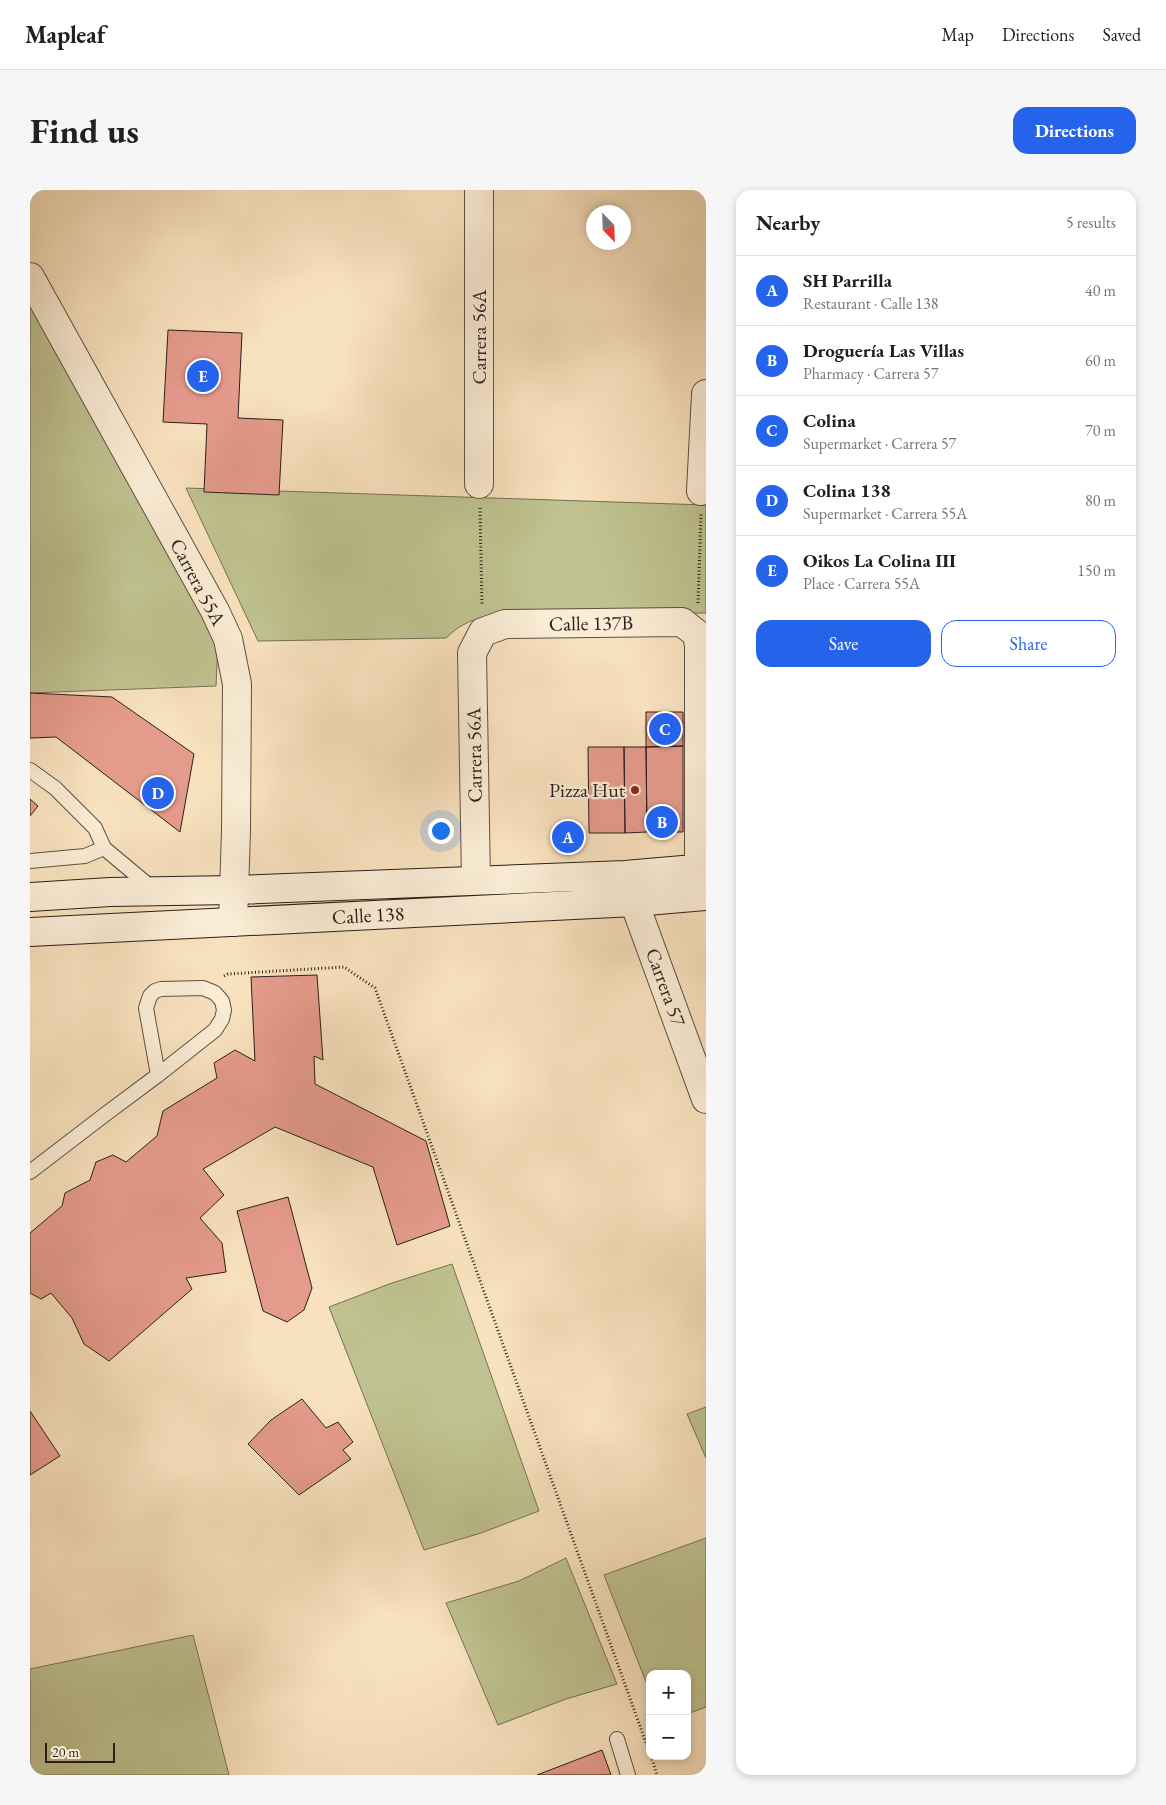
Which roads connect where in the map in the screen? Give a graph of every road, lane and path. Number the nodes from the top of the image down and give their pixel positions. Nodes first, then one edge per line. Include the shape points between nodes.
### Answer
1 (479, 190) edge
2 (30, 277) edge
3 (706, 394) edge
4 (479, 484) joint
5 (702, 490) joint
6 (483, 632) junction
7 (697, 634) junction
8 (30, 770) edge
9 (104, 848) junction
10 (30, 861) edge
11 (702, 869) edge
12 (625, 875) junction
13 (476, 880) junction
14 (234, 890) junction
15 (155, 891) junction
16 (706, 896) edge
17 (30, 897) edge
18 (635, 902) junction
19 (233, 922) junction
20 (30, 932) edge
21 (203, 988) junction
22 (158, 1074) junction
23 (706, 1099) edge
24 (30, 1172) edge
25 (617, 1739) dead end
26 (646, 1744) edge
27 (652, 1760) edge
28 (628, 1775) edge
29 (657, 1775) edge

1 - 4 street, Carrera 56A
2 - 14 street, Carrera 55A via 174,535 228,639 237,684
3 - 5 street
4 - 6 path
5 - 7 path
6 - 7 street, Calle 137B via 505,624 682,622
6 - 13 street, Carrera 56A via 472,653
7 - 11 street
8 - 9 lane via 55,788 95,828
9 - 10 lane via 85,856
9 - 15 lane
11 - 12 street, Calle 138
12 - 13 street, Calle 138
12 - 18 street, Carrera 57
13 - 14 street, Calle 138
14 - 15 street, Calle 138
14 - 19 street, Carrera 55A
15 - 17 street, Calle 138
16 - 18 street, Calle 138
18 - 19 street, Calle 138
18 - 23 street, Carrera 57
19 - 20 street, Calle 138
21 - 22 lane via 215,993 222,1001 224,1010 220,1025
21 - 22 lane via 161,989 154,991 147,1002
21 - 26 path via 228,974 344,967 375,988
22 - 24 lane
25 - 28 lane
27 - 29 path

